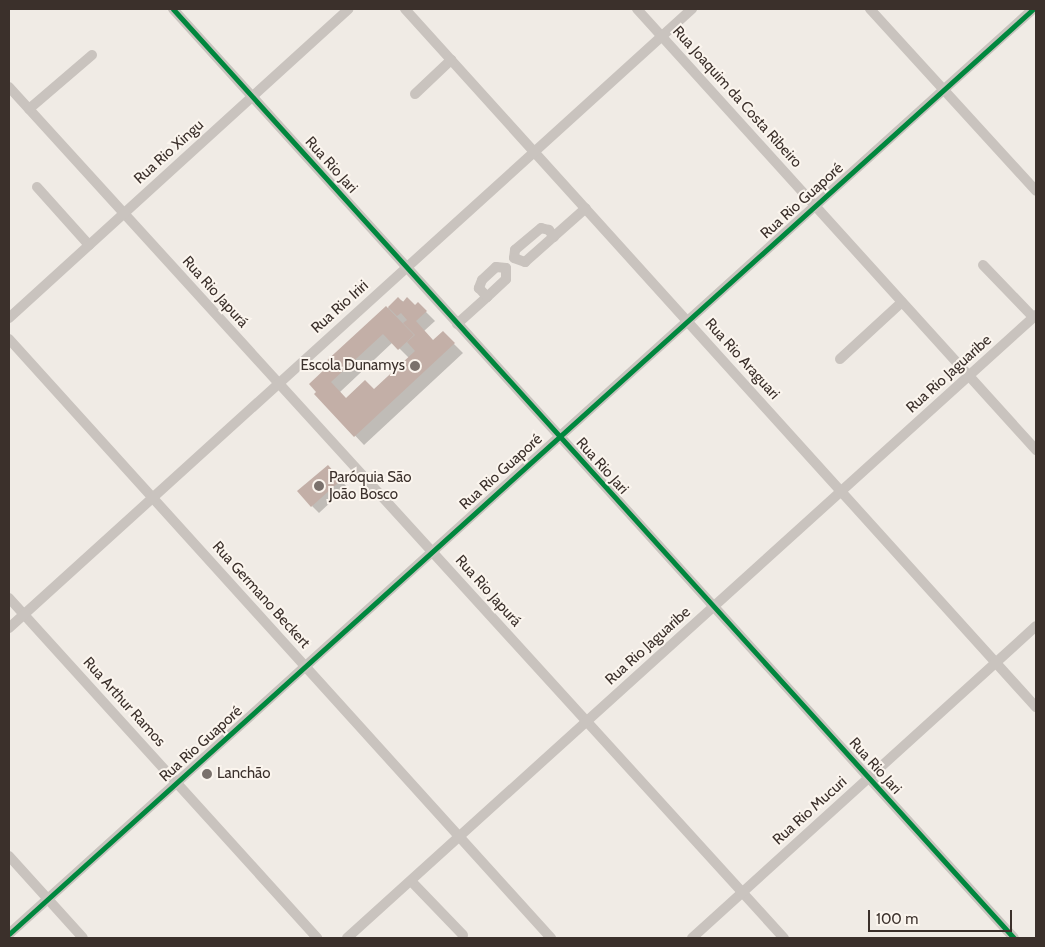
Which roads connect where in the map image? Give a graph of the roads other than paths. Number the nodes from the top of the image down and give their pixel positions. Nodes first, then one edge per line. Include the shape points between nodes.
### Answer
1 (173, 9) edge
2 (349, 9) edge
3 (405, 9) edge
4 (637, 9) edge
5 (692, 9) edge
6 (870, 9) edge
7 (1032, 9) edge
8 (662, 36) junction
9 (92, 55) dead end
10 (451, 60) junction
11 (9, 87) edge
12 (944, 89) junction
13 (415, 94) dead end
14 (252, 96) junction
15 (29, 109) junction
16 (534, 152) junction
17 (37, 187) dead end
18 (1036, 191) edge
19 (815, 206) junction
20 (586, 208) junction
21 (124, 213) junction
22 (554, 237) dead end
23 (89, 245) junction
24 (983, 265) dead end
25 (406, 268) junction
26 (487, 296) dead end
27 (902, 302) junction
28 (1035, 316) edge
29 (9, 318) edge
30 (687, 321) junction
31 (457, 324) junction
32 (9, 339) edge
33 (840, 359) dead end
34 (969, 376) junction
35 (279, 384) junction
36 (559, 437) junction
37 (1036, 450) edge
38 (841, 491) junction
39 (152, 498) junction
40 (432, 552) junction
41 (9, 598) edge
42 (714, 607) junction
43 (24, 615) junction
44 (1036, 626) edge
45 (9, 628) edge
46 (996, 662) junction
47 (305, 667) junction
48 (1036, 707) edge
49 (587, 722) junction
50 (869, 778) junction
51 (176, 783) junction
52 (459, 837) junction
53 (9, 856) edge
54 (411, 881) junction
55 (742, 893) junction
56 (48, 899) junction
57 (9, 934) edge
58 (462, 935) dead end
59 (83, 938) edge
60 (317, 938) edge
61 (347, 938) edge
62 (551, 938) edge
63 (692, 938) edge
64 (784, 938) edge
65 (1014, 938) edge

1 - 14 street, Rua Rio Jari
2 - 14 street, Rua Rio Xingu
3 - 10 street, Rua Rio Araguari
4 - 8 street, Rua Joaquim da Costa Ribeiro
5 - 8 street, Rua Rio Iriri
6 - 12 street
7 - 12 street, Rua Rio Guaporé
8 - 16 street, Rua Rio Iriri
8 - 19 street, Rua Joaquim da Costa Ribeiro
9 - 15 street
10 - 13 street
10 - 16 street, Rua Rio Araguari
11 - 15 street, Rua Rio Japurá
12 - 18 street
12 - 19 street, Rua Rio Guaporé
14 - 21 street, Rua Rio Xingu
14 - 25 street, Rua Rio Jari
15 - 21 street, Rua Rio Japurá
16 - 20 street, Rua Rio Araguari
16 - 25 street, Rua Rio Iriri
17 - 23 street
19 - 27 street, Rua Joaquim da Costa Ribeiro
19 - 30 street, Rua Rio Guaporé
20 - 22 street
20 - 30 street, Rua Rio Araguari
21 - 23 street, Rua Rio Xingu
21 - 35 street, Rua Rio Japurá
23 - 29 street, Rua Rio Xingu
24 - 28 street
25 - 31 street, Rua Rio Jari
25 - 35 street, Rua Rio Iriri
26 - 31 street
27 - 33 street
27 - 34 street, Rua Joaquim da Costa Ribeiro
28 - 34 street, Rua Rio Jaguaribe
30 - 36 street, Rua Rio Guaporé
30 - 38 street, Rua Rio Araguari
31 - 36 street, Rua Rio Jari
32 - 39 street, Rua Germano Beckert
34 - 37 street, Rua Joaquim da Costa Ribeiro
34 - 38 street, Rua Rio Jaguaribe
35 - 39 street, Rua Rio Iriri
35 - 40 street, Rua Rio Japurá
36 - 40 street, Rua Rio Guaporé
36 - 42 street, Rua Rio Jari
38 - 42 street, Rua Rio Jaguaribe
38 - 46 street, Rua Rio Araguari
39 - 43 street, Rua Rio Iriri
39 - 47 street, Rua Germano Beckert
40 - 47 street, Rua Rio Guaporé
40 - 49 street, Rua Rio Japurá
41 - 43 street, Rua Arthur Ramos
42 - 49 street, Rua Rio Jaguaribe
42 - 50 street, Rua Rio Jari
43 - 45 street, Rua Rio Iriri
43 - 51 street, Rua Arthur Ramos
44 - 46 street, Rua Rio Mucuri
46 - 48 street, Rua Rio Araguari
46 - 50 street, Rua Rio Mucuri
47 - 51 street, Rua Rio Guaporé
47 - 52 street, Rua Germano Beckert
49 - 52 street, Rua Rio Jaguaribe
49 - 55 street, Rua Rio Japurá
50 - 55 street, Rua Rio Mucuri
50 - 65 street, Rua Rio Jari
51 - 56 street, Rua Rio Guaporé
51 - 60 street, Rua Arthur Ramos
52 - 54 street, Rua Rio Jaguaribe
52 - 62 street, Rua Germano Beckert
53 - 56 street
54 - 58 street
54 - 61 street, Rua Rio Jaguaribe
55 - 63 street, Rua Rio Mucuri
55 - 64 street, Rua Rio Japurá
56 - 57 street, Rua Rio Guaporé
56 - 59 street

